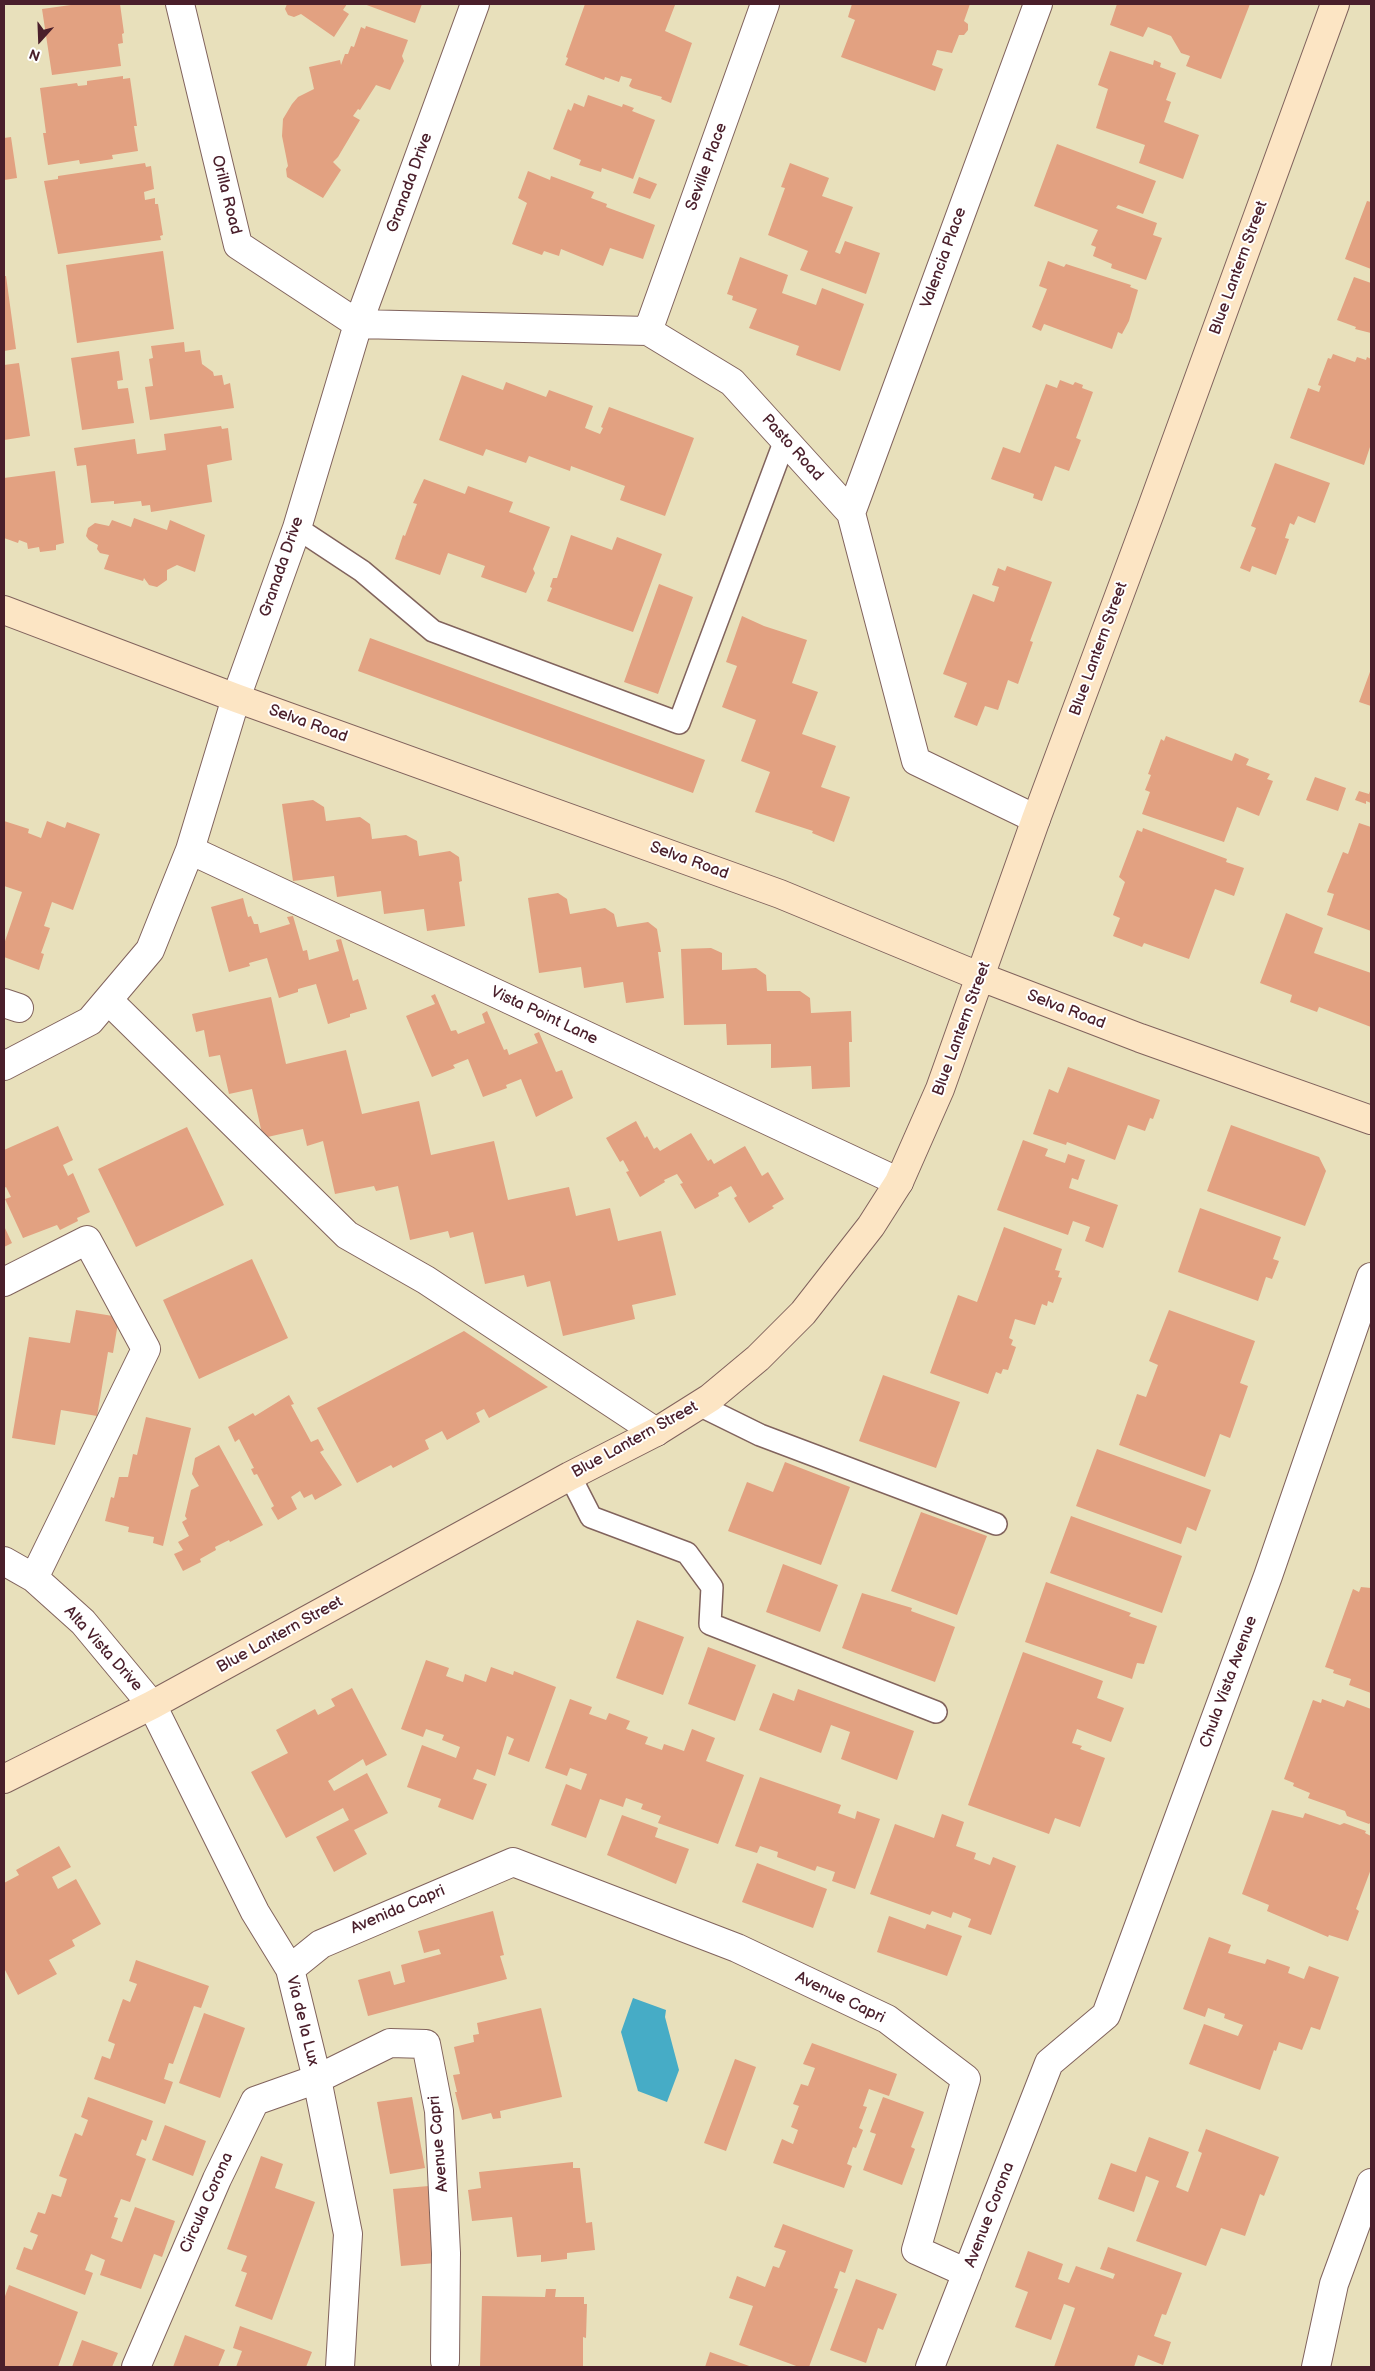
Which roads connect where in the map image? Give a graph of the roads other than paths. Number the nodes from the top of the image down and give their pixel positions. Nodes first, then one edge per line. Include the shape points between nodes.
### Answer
1 (180, 4) edge
2 (201, 4) edge
3 (475, 4) edge
4 (765, 4) edge
5 (1038, 4) edge
6 (1335, 4) edge
7 (188, 41) junction
8 (358, 324) junction
9 (648, 331) junction
10 (785, 440) junction
11 (851, 513) junction
12 (297, 528) junction
13 (4, 610) edge
14 (236, 698) junction
15 (1036, 820) junction
16 (190, 850) junction
17 (981, 977) junction
18 (108, 1000) junction
19 (4, 1066) edge
20 (1371, 1120) edge
21 (899, 1182) junction
22 (1371, 1276) edge
23 (4, 1282) edge
24 (699, 1405) junction
25 (656, 1432) junction
26 (570, 1476) junction
27 (996, 1524) dead end
28 (4, 1561) edge
29 (34, 1578) junction
30 (152, 1705) junction
31 (936, 1712) dead end
32 (4, 1779) edge
33 (513, 1862) joint
34 (290, 1969) junction
35 (1049, 2063) joint
36 (317, 2079) junction
37 (1371, 2183) edge
38 (967, 2273) junction
39 (445, 2361) dead end
40 (136, 2367) edge
41 (340, 2367) edge
42 (930, 2367) edge
43 (1316, 2367) edge

1 - 7 street, Orilla Road
2 - 7 street
3 - 8 street, Granada Drive
4 - 9 street, Seville Place
5 - 11 street, Valencia Place
6 - 15 street, Blue Lantern Street
7 - 8 street, Orilla Road via 238,245
8 - 9 street, Pasto Road
8 - 12 street, Granada Drive
9 - 10 street, Pasto Road via 732,382
10 - 11 street, Pasto Road
10 - 12 lane via 679,724 433,631 362,571
11 - 15 street, Pasto Road via 916,761
12 - 14 street, Granada Drive
13 - 14 street, Selva Road
14 - 16 street, Granada Drive
14 - 17 street, Selva Road via 780,894
15 - 17 street, Blue Lantern Street
16 - 18 street, Granada Drive via 150,950
16 - 21 street, Vista Point Lane
17 - 20 street, Selva Road via 1140,1038
17 - 21 street, Blue Lantern Street via 940,1089
18 - 19 street, Granada Drive via 90,1022
18 - 25 street via 347,1235 426,1280
21 - 24 street, Blue Lantern Street via 872,1226 803,1313 758,1358
22 - 35 street, Chula Vista Avenue via 1268,1576 1106,2015
23 - 29 street via 87,1240 146,1350
24 - 25 street, Blue Lantern Street
24 - 27 lane via 760,1435
25 - 26 street, Blue Lantern Street
26 - 30 street, Blue Lantern Street
26 - 31 lane via 591,1517 687,1553 712,1587 710,1624
28 - 29 street, Alta Vista Drive
29 - 30 street, Alta Vista Drive via 83,1622
30 - 32 street, Blue Lantern Street
30 - 34 street, Via de la Lux via 255,1912
33 - 34 street, Avenida Capri via 321,1944
33 - 38 street, Avenue Capri via 736,1948 887,2019 966,2080 916,2250
34 - 36 street, Via de la Lux
35 - 38 street, Avenue Corona
36 - 39 street, Avenue Capri via 390,2043 426,2044 439,2111 446,2253
36 - 40 street, Circula Corona via 255,2101 217,2179
36 - 41 street, Via de la Lux via 348,2234
37 - 43 street via 1334,2284
38 - 42 street, Avenue Corona

